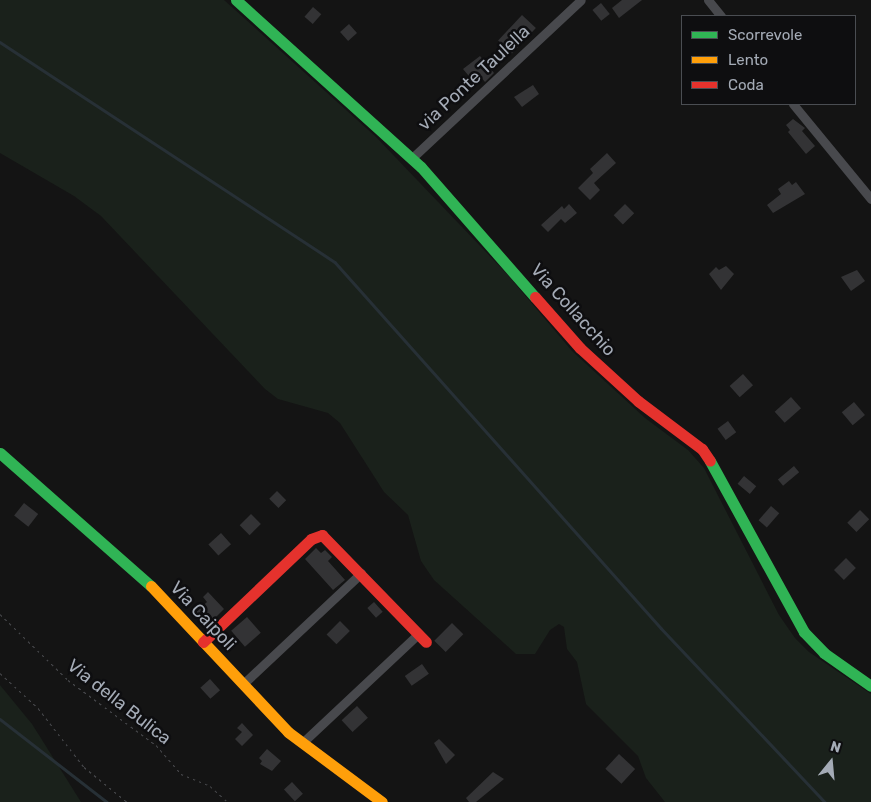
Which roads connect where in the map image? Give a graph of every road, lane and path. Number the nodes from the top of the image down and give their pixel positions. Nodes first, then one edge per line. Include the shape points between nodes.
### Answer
1 (236, 0) edge
2 (581, 0) edge
3 (708, 0) edge
4 (720, 15) edge
5 (794, 105) edge
6 (412, 158) junction
7 (871, 199) edge
8 (0, 453) edge
9 (361, 573) junction
10 (0, 614) edge
11 (422, 638) joint
12 (204, 642) junction
13 (0, 673) edge
14 (243, 684) junction
15 (871, 686) edge
16 (302, 743) junction
17 (127, 802) edge
18 (228, 802) edge
19 (382, 802) edge

1 - 6 street, Via Collacchio
2 - 6 street, via Ponte Taulella
3 - 4 street
5 - 7 street
6 - 15 street, Via Collacchio via 577,344 638,401 706,454 804,632 824,653
8 - 12 street, Via Caipoli via 130,567
9 - 11 street
9 - 12 street via 322,536 311,539
9 - 14 street
10 - 18 path, Via della Bulica via 68,680 156,745 181,774 210,786
11 - 16 street
12 - 14 street, Via Caipoli
13 - 17 path via 38,708 84,767
14 - 16 street, Via Caipoli
16 - 19 street, Via Caipoli

